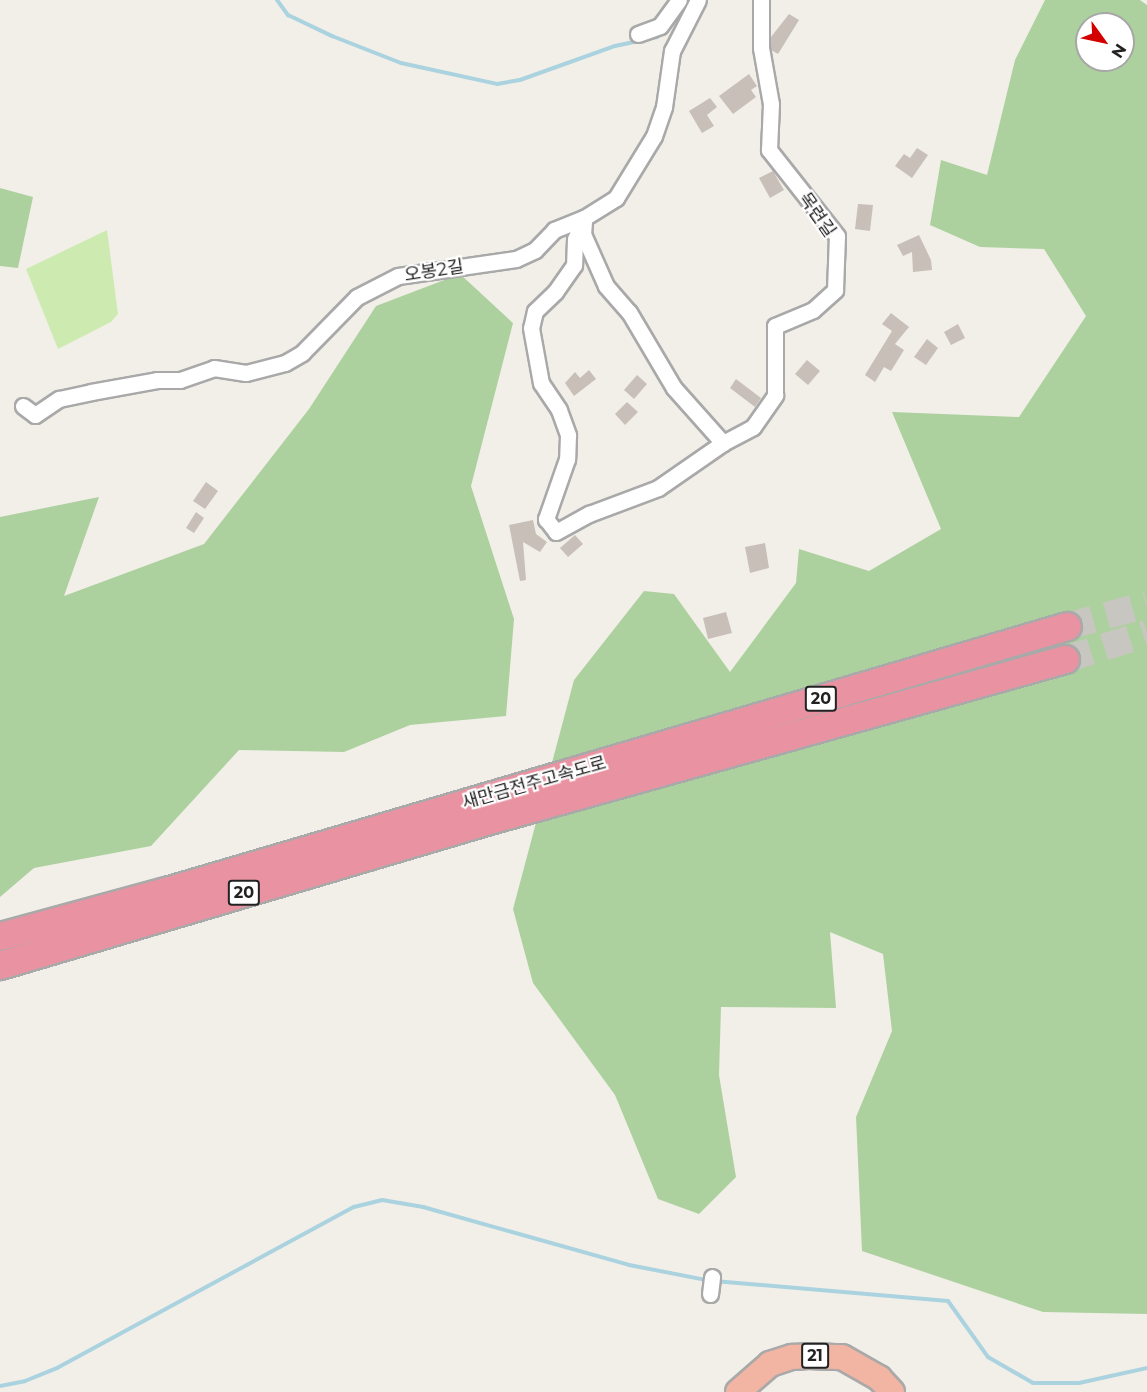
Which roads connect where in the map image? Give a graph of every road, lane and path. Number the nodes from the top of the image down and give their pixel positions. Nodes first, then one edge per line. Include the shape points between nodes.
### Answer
1 (679, 0) edge
2 (698, 0) edge
3 (761, 0) edge
4 (638, 34) dead end
5 (584, 218) junction
6 (23, 406) dead end
7 (723, 443) junction
8 (1067, 626) tunnel mouth
9 (1065, 659) tunnel mouth
10 (575, 784) junction
11 (488, 808) junction
12 (0, 936) edge
13 (0, 965) edge
14 (738, 1392) edge
15 (756, 1392) edge
16 (877, 1392) edge
17 (892, 1392) edge

1 - 4 street via 660,26
2 - 5 street, 오봉2길 via 672,51 664,107 654,136 616,198
3 - 7 street, 목련길 via 761,48 771,104 769,150 837,236 835,290 813,310 775,326 775,395 753,427
5 - 6 street, 오봉2길 via 554,230 535,250 516,259 398,276 357,297 302,353 285,363 246,373 214,369 180,380 157,380 91,392 59,399 35,415
5 - 7 street via 583,234 606,286 628,312 674,388
5 - 7 street, 목련길 via 575,239 574,265 535,311 531,328 541,383 559,410 568,435 567,459 546,519 556,532 589,514 658,488
8 - 10 highway, 새만금전주고속도로 / 20
9 - 10 highway, 새만금전주고속도로 / 20
10 - 11 highway, 새만금전주고속도로 / 20
11 - 12 highway, 새만금전주고속도로 / 20
11 - 13 highway, 새만금전주고속도로 / 20
14 - 17 highway, 21 via 770,1364 809,1356 842,1357 879,1378
15 - 16 highway via 766,1381 811,1368 841,1372

